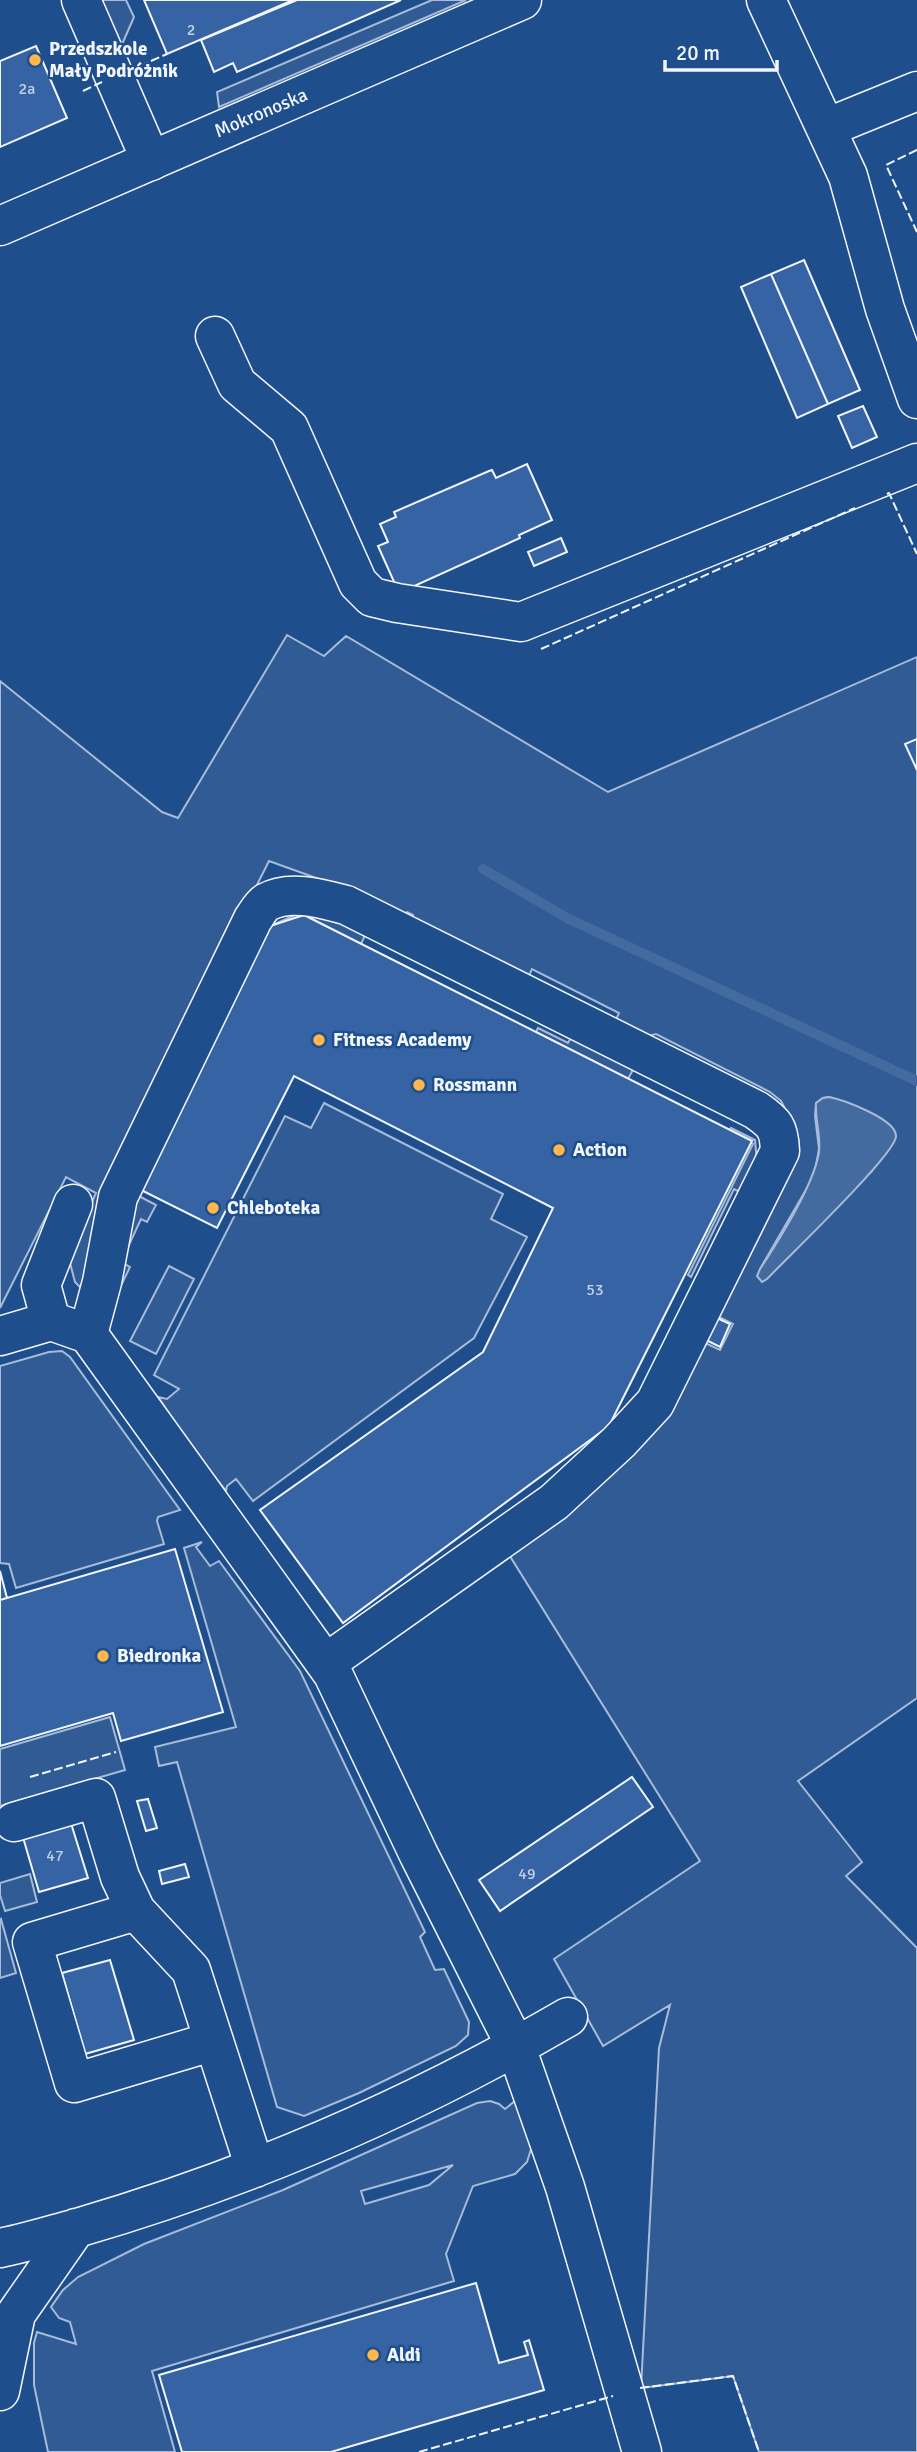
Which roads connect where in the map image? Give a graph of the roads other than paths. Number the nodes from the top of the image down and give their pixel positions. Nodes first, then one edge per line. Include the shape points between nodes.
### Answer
1 (81, 0) edge
2 (522, 0) edge
3 (766, 0) edge
4 (917, 91) edge
5 (826, 128) junction
6 (151, 161) junction
7 (0, 226) edge
8 (215, 336) dead end
9 (917, 399) edge
10 (917, 463) edge
11 (73, 1204) dead end
12 (51, 1321) junction
13 (88, 1334) junction
14 (0, 1336) edge
15 (326, 1663) junction
16 (14, 1822) dead end
17 (136, 1911) junction
18 (568, 2017) dead end
19 (214, 2041) junction
20 (516, 2047) junction
21 (256, 2168) junction
22 (76, 2228) junction
23 (0, 2248) edge
24 (0, 2391) edge
25 (642, 2452) edge

1 - 6 street
2 - 6 street, Mokronoska
3 - 5 street
4 - 5 street
5 - 9 street via 848,176
6 - 7 street, Mokronoska
8 - 10 street via 236,384 289,428 358,583 372,597 397,603 520,622
11 - 12 street via 41,1285
12 - 13 street
12 - 14 street
13 - 15 street
13 - 15 street via 118,1197 265,902 301,897 346,905 771,1121 779,1133 779,1151 655,1403 554,1502
15 - 20 street
16 - 17 street via 96,1798 120,1877
17 - 19 street via 191,1970
17 - 19 street via 32,1942 74,2082
18 - 20 street
19 - 21 street
20 - 21 street via 395,2108
20 - 25 street via 565,2187
21 - 22 street
22 - 23 street
22 - 24 street via 16,2314

